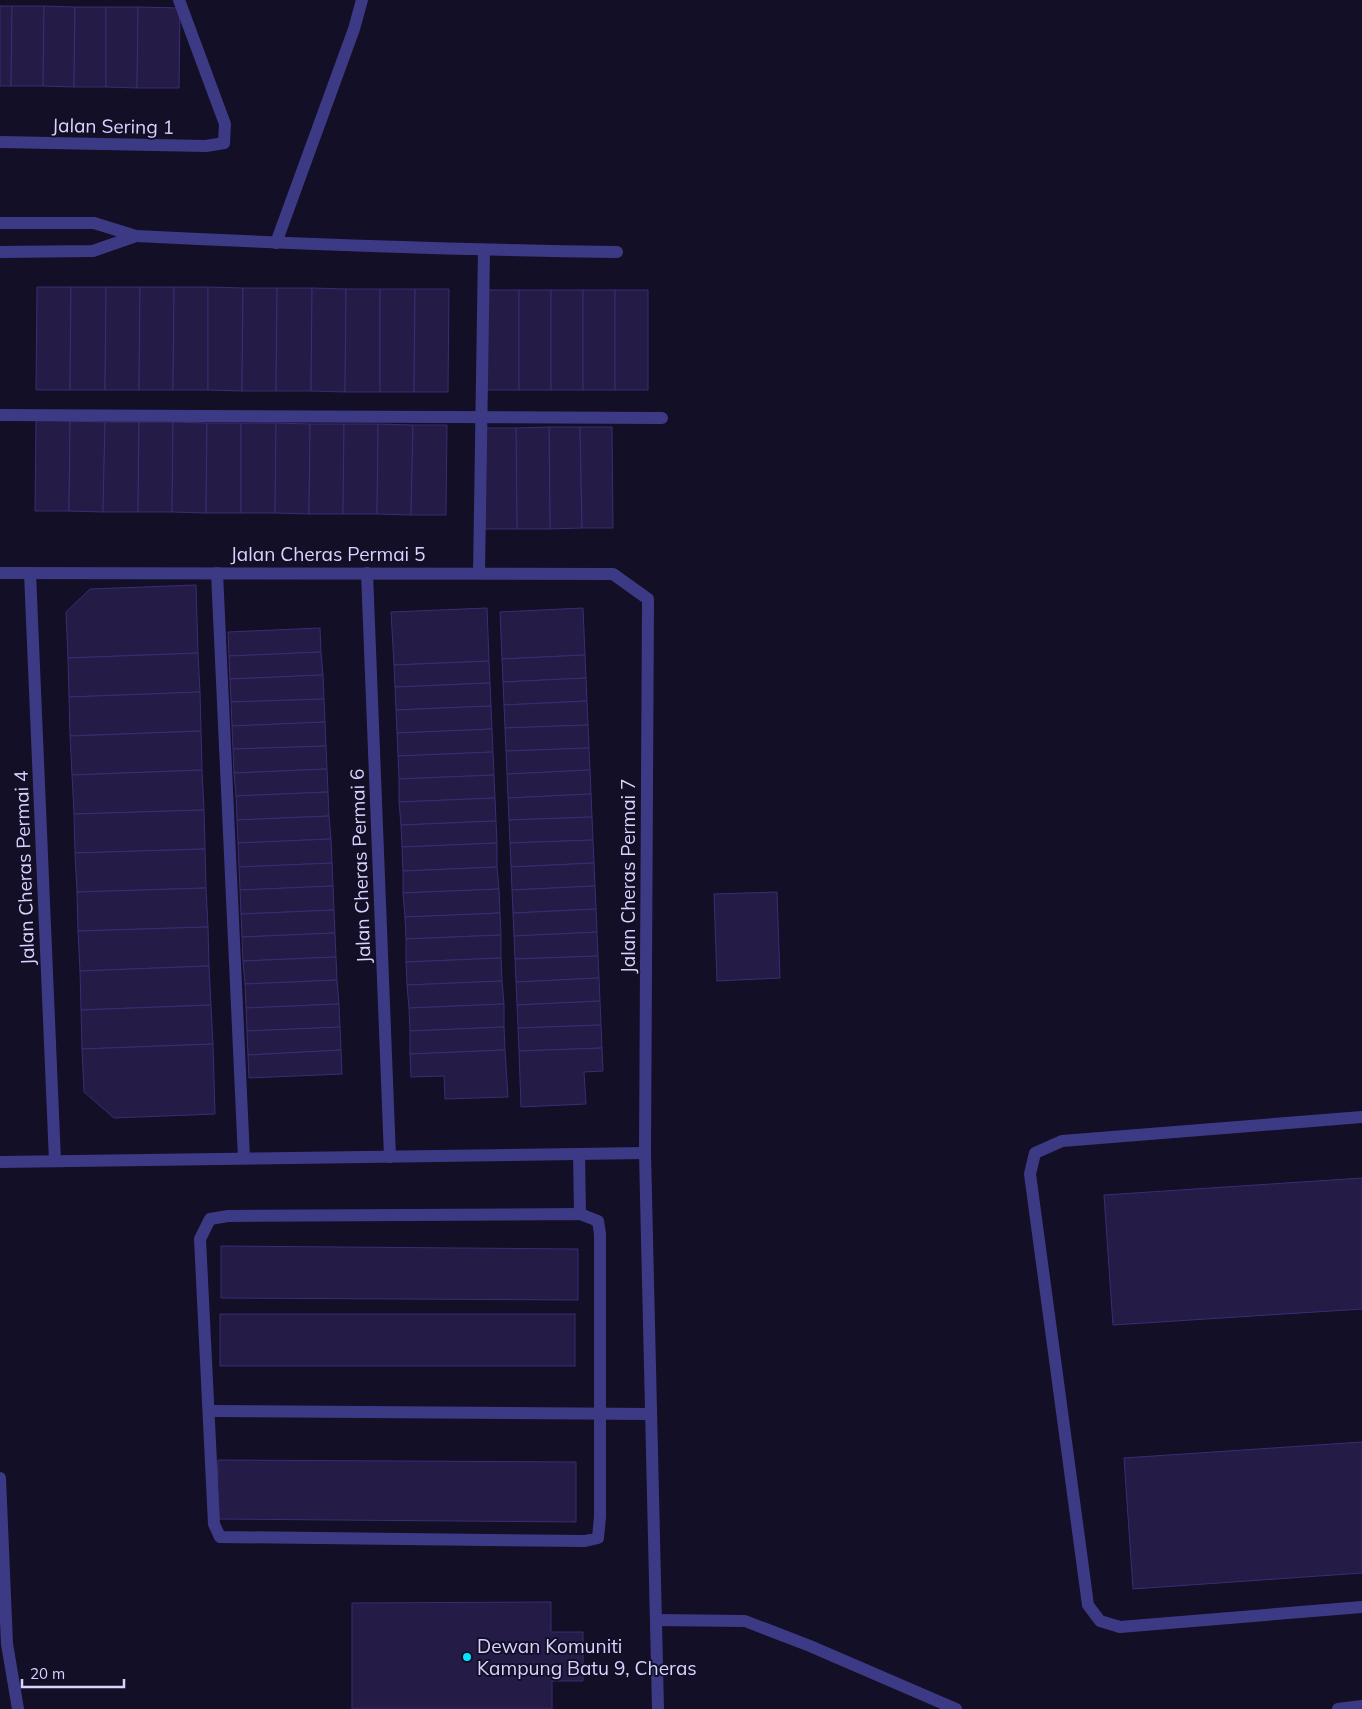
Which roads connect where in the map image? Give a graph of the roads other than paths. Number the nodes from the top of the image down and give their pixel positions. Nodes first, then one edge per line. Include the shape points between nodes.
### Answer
1 (179, 0) edge
2 (362, 0) edge
3 (0, 142) edge
4 (0, 223) edge
5 (136, 236) junction
6 (276, 243) junction
7 (484, 250) junction
8 (0, 252) edge
9 (618, 252) dead end
10 (0, 415) edge
11 (482, 417) junction
12 (662, 418) dead end
13 (0, 573) edge
14 (30, 573) junction
15 (217, 573) junction
16 (367, 573) junction
17 (479, 573) junction
18 (648, 599) joint
19 (1362, 1117) edge
20 (645, 1153) junction
21 (579, 1154) junction
22 (390, 1157) junction
23 (244, 1158) junction
24 (55, 1161) junction
25 (0, 1162) edge
26 (580, 1214) junction
27 (209, 1411) junction
28 (600, 1414) junction
29 (651, 1414) junction
30 (0, 1478) edge
31 (1362, 1606) edge
32 (656, 1620) junction
33 (4, 1645) edge
34 (1362, 1706) edge
35 (18, 1709) edge
36 (658, 1709) edge
37 (956, 1709) edge
38 (1338, 1709) edge

1 - 3 street, Jalan Sering 1 via 225,124 224,143 206,146
2 - 6 street
4 - 5 street via 94,223
5 - 6 street
5 - 8 street via 93,251
6 - 7 street
7 - 9 street
7 - 11 street
10 - 11 street
11 - 12 street
11 - 17 street
13 - 14 street, Jalan Cheras Permai 5
14 - 15 street, Jalan Cheras Permai 5
14 - 24 street, Jalan Cheras Permai 4
15 - 16 street, Jalan Cheras Permai 5
15 - 23 street
16 - 17 street, Jalan Cheras Permai 5
16 - 22 street, Jalan Cheras Permai 6
17 - 18 street, Jalan Cheras Permai 5 via 613,574
18 - 20 street, Jalan Cheras Permai 7
19 - 31 street via 1062,1141 1035,1153 1030,1174 1088,1604 1100,1621 1120,1627
20 - 21 street
20 - 29 street, Jalan Cheras Permai 7
21 - 22 street
21 - 26 street
22 - 23 street
23 - 24 street
24 - 25 street
26 - 27 street via 228,1216 210,1220 200,1239
26 - 28 street via 598,1221 600,1234
27 - 28 street
27 - 28 street via 214,1524 220,1537 244,1538 598,1538
28 - 29 street
29 - 32 street, Jalan Cheras Permai 7
30 - 33 street
32 - 36 street, Jalan Cheras Permai 7
32 - 37 street via 745,1621
33 - 35 street
34 - 38 street

